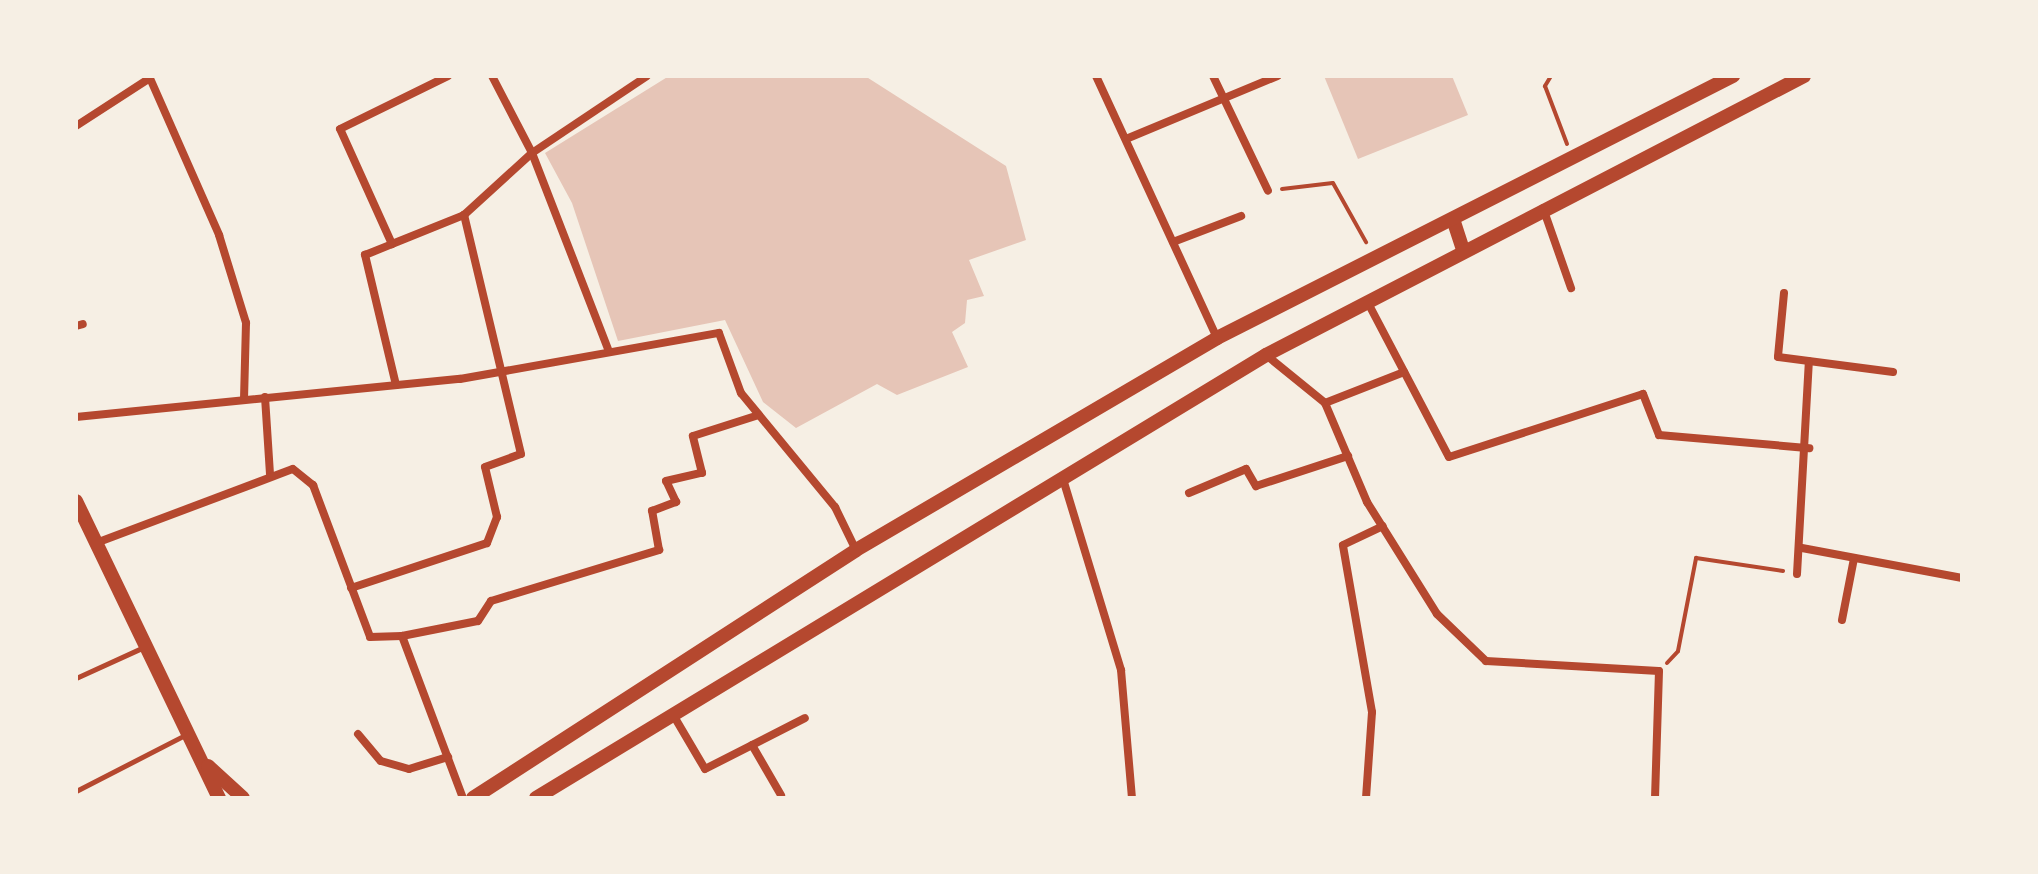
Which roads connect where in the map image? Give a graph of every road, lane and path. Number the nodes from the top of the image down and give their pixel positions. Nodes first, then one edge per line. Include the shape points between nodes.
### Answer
1 (448, 76) edge
2 (492, 76) edge
3 (647, 76) edge
4 (1096, 76) edge
5 (1213, 76) edge
6 (1277, 76) edge
7 (1551, 76) edge
8 (1733, 76) edge
9 (1804, 76) edge
10 (149, 77) edge
11 (1222, 98) junction
12 (76, 126) edge
13 (1126, 139) junction
14 (532, 153) junction
15 (1572, 158) junction
16 (1268, 191) joint
17 (1543, 207) junction
18 (464, 215) junction
19 (1241, 216) dead end
20 (1453, 219) junction
21 (1173, 242) junction
22 (392, 244) junction
23 (1463, 249) junction
24 (1375, 258) junction
25 (1571, 288) dead end
26 (1784, 293) dead end
27 (1367, 301) junction
28 (1217, 338) junction
29 (609, 352) junction
30 (1266, 355) junction
31 (1809, 361) junction
32 (499, 371) junction
33 (1404, 372) junction
34 (1893, 372) dead end
35 (396, 385) junction
36 (265, 397) junction
37 (244, 398) junction
38 (1325, 403) junction
39 (759, 415) junction
40 (76, 417) edge
41 (1809, 448) junction
42 (1348, 456) junction
43 (270, 474) junction
44 (1063, 479) junction
45 (1189, 493) dead end
46 (76, 501) edge
47 (1383, 526) junction
48 (96, 543) junction
49 (1802, 548) junction
50 (856, 550) junction
51 (1854, 558) junction
52 (1797, 574) joint
53 (1962, 578) edge
54 (351, 588) junction
55 (1842, 620) dead end
56 (402, 636) junction
57 (145, 646) junction
58 (1659, 671) junction
59 (76, 678) edge
60 (675, 718) junction
61 (805, 718) dead end
62 (188, 733) junction
63 (358, 734) dead end
64 (752, 745) junction
65 (448, 757) junction
66 (201, 759) junction
67 (76, 791) edge
68 (781, 795) dead end
69 (219, 798) edge
70 (243, 798) edge
71 (463, 798) edge
72 (473, 798) edge
73 (536, 798) edge
74 (1132, 798) edge
75 (1366, 798) edge
76 (1655, 798) edge

1 - 22 street via 340,129
2 - 14 street
3 - 14 street
4 - 13 street
5 - 11 street
6 - 11 street
7 - 15 path via 1545,86
8 - 15 main road
9 - 17 main road
10 - 12 street
10 - 37 street via 219,235 246,323
11 - 13 street
11 - 16 street
13 - 21 street
14 - 18 street
14 - 29 street
15 - 20 main road
16 - 24 path via 1333,183
17 - 23 main road
17 - 25 street
18 - 22 street
18 - 32 street
19 - 21 street
20 - 23 main road
20 - 24 main road
21 - 28 street
22 - 35 street via 365,255
23 - 27 main road
24 - 28 main road
26 - 31 street via 1778,357
27 - 30 main road
27 - 33 street
28 - 50 main road
29 - 32 street
29 - 39 street via 719,333 741,393
30 - 38 street
30 - 44 main road
31 - 34 street
31 - 41 street
32 - 35 street
32 - 54 street via 521,454 485,467 497,517 487,543
33 - 38 street
33 - 41 street via 1449,457 1643,394 1659,435
35 - 36 street
36 - 37 street
36 - 43 street
37 - 40 street
38 - 42 street
39 - 50 street via 835,507
39 - 56 street via 693,436 702,473 666,481 676,502 652,511 659,550 491,601 478,621
41 - 49 street
42 - 45 street via 1256,486 1246,469
42 - 47 street
43 - 48 street
43 - 54 street via 293,469 313,485
44 - 60 main road
44 - 74 street via 1121,670
46 - 48 main road
47 - 58 street via 1437,614 1486,661
47 - 75 street via 1343,545 1372,712
48 - 57 main road
49 - 51 street
49 - 52 street
50 - 72 main road
51 - 53 street
51 - 55 street
52 - 58 path via 1696,558 1678,651
54 - 56 street via 370,637
56 - 65 street
57 - 59 lane
57 - 62 main road
58 - 76 street
60 - 64 street via 705,769
60 - 73 main road
61 - 64 street
62 - 66 main road
62 - 67 lane
63 - 65 street via 381,761 409,769
64 - 68 street
65 - 71 street
66 - 69 main road
66 - 70 main road

